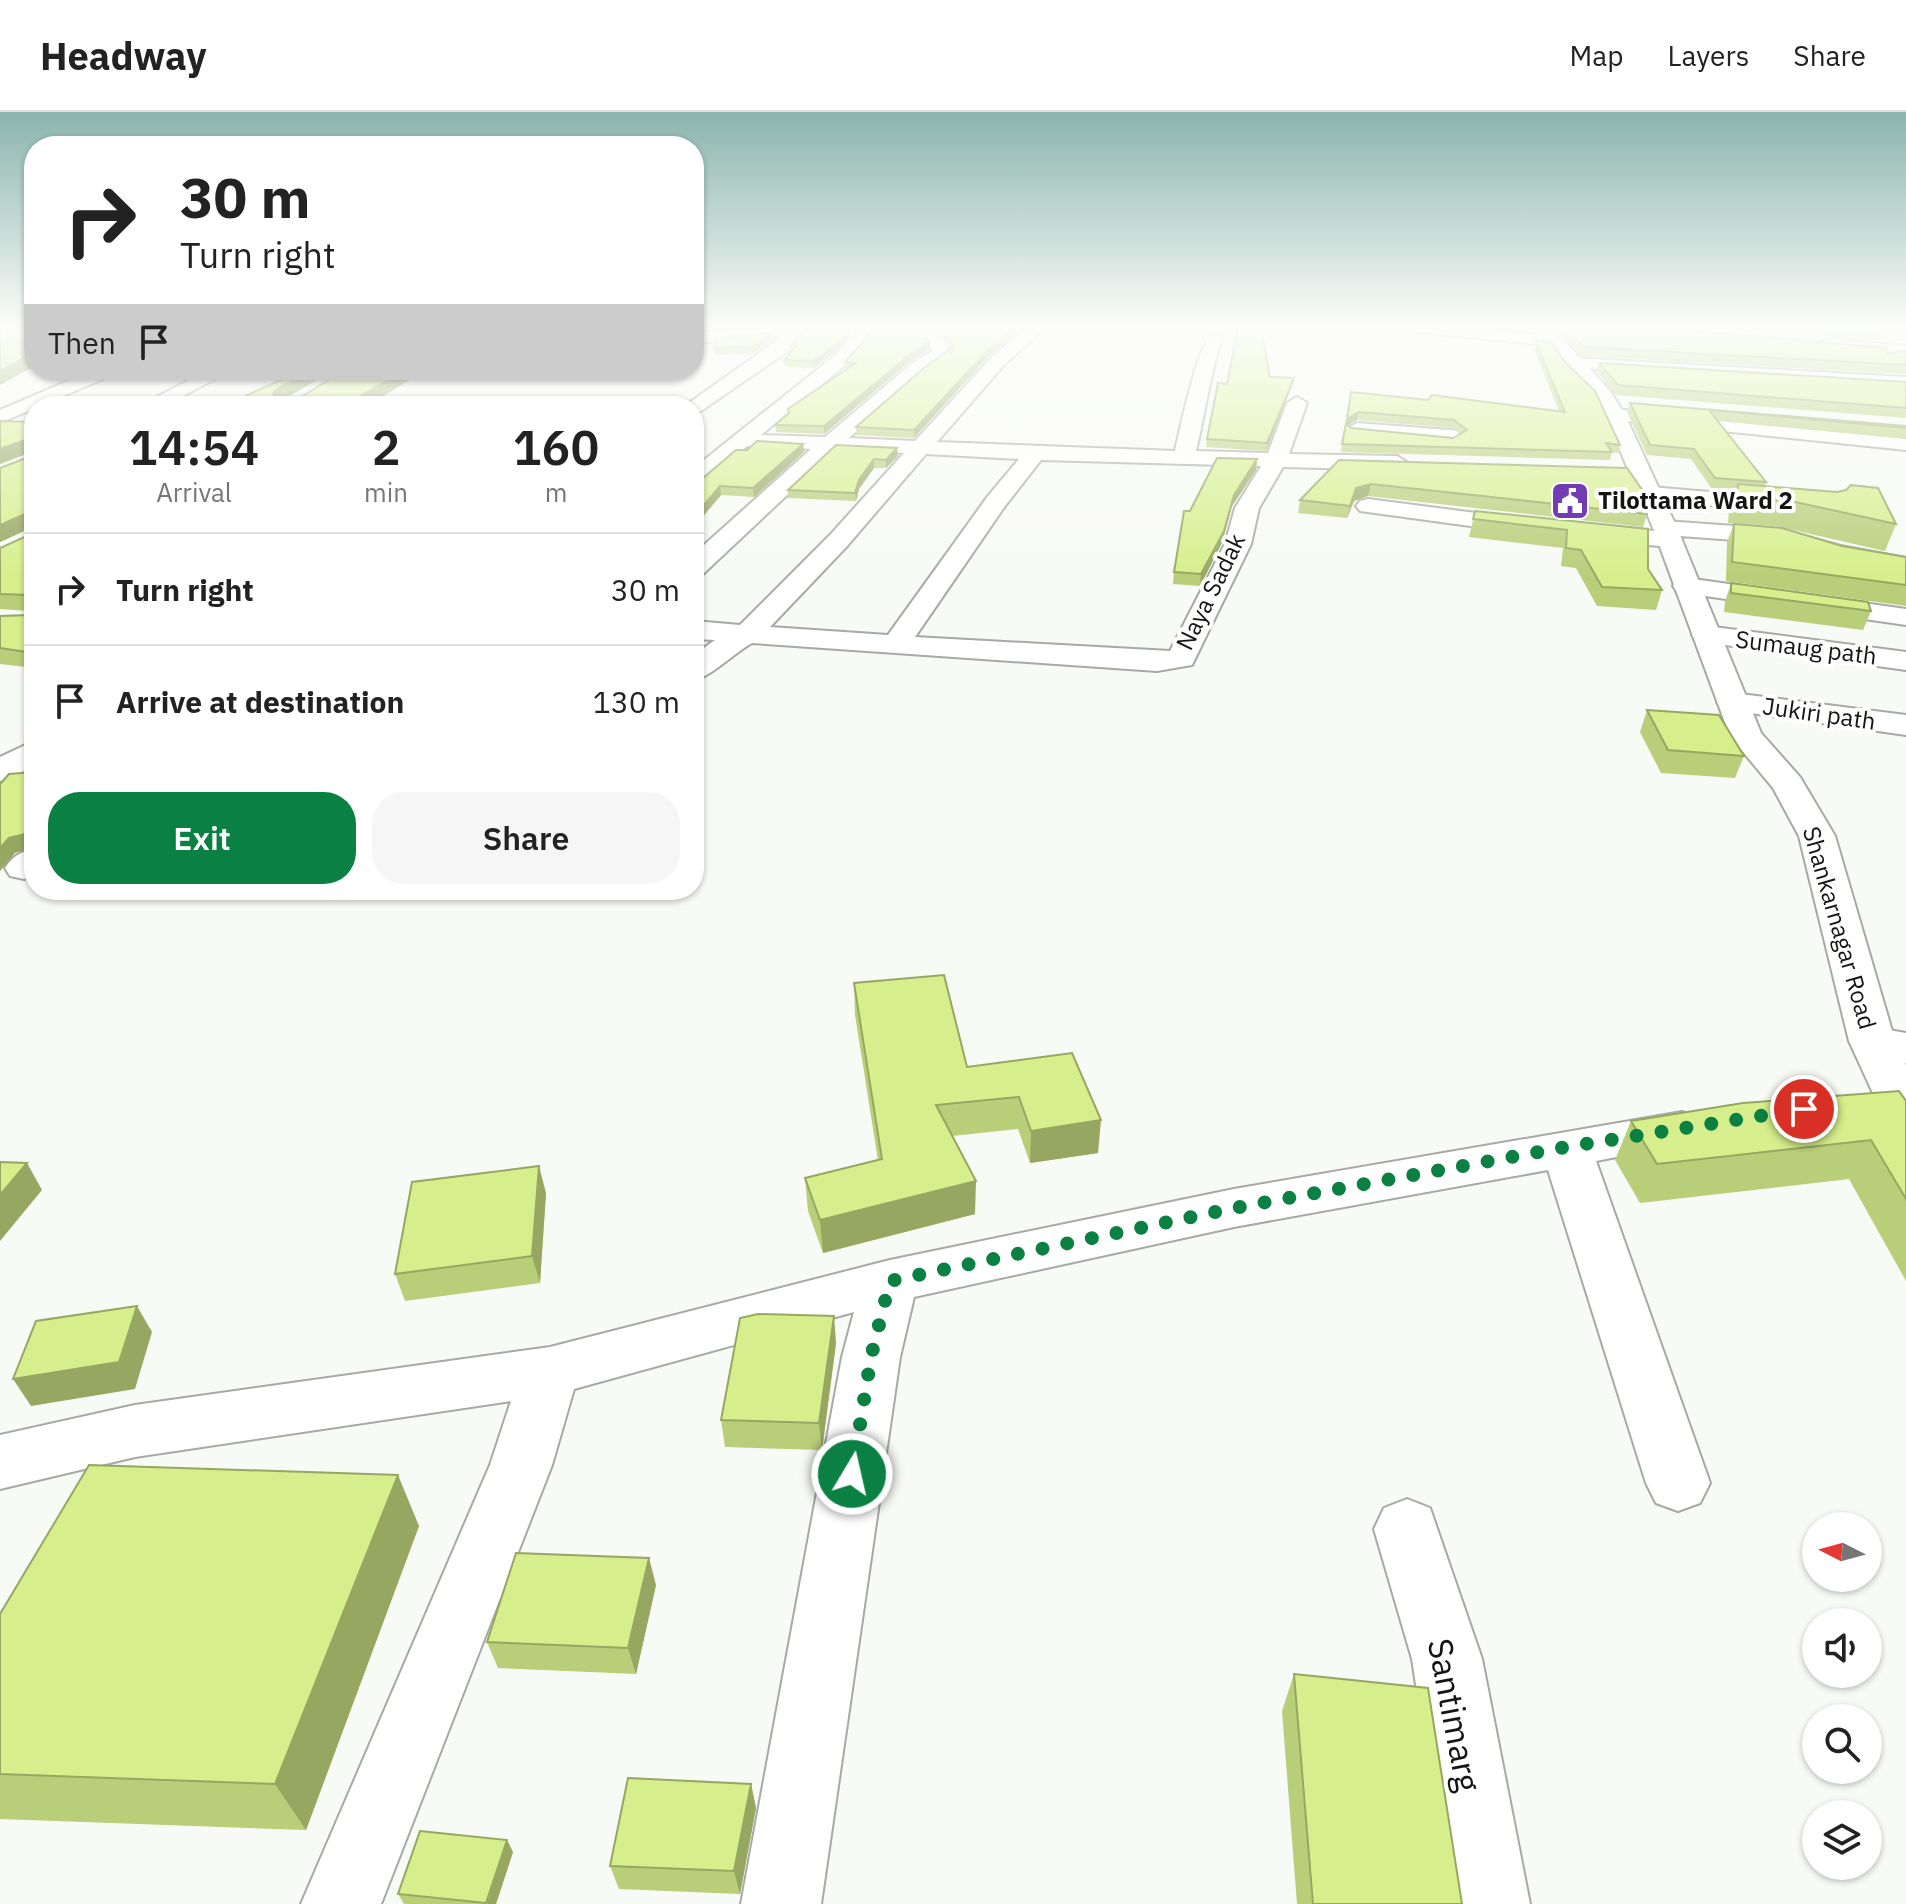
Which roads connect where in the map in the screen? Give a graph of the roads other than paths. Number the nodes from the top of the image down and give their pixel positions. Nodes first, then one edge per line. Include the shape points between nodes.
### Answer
1 (778, 411) edge
2 (869, 411) edge
3 (955, 411) edge
4 (1196, 411) edge
5 (1294, 411) edge
6 (1610, 411) edge
7 (1624, 411) edge
8 (1637, 411) edge
9 (1906, 427) edge
10 (1357, 429) edge
11 (743, 440) junction
12 (1530, 442) edge
13 (1906, 444) edge
14 (831, 445) junction
15 (923, 447) junction
16 (1035, 453) junction
17 (1184, 456) junction
18 (1277, 458) junction
19 (1415, 464) edge
20 (1627, 467) junction
21 (704, 471) edge
22 (1368, 506) dead end
23 (1812, 507) edge
24 (1668, 534) junction
25 (704, 559) edge
26 (1906, 566) edge
27 (1686, 586) junction
28 (1906, 617) edge
29 (704, 630) edge
30 (749, 632) junction
31 (1706, 635) junction
32 (897, 642) junction
33 (1906, 661) edge
34 (704, 662) edge
35 (1733, 702) junction
36 (1906, 725) edge
37 (24, 757) edge
38 (0, 771) edge
39 (1885, 1079) edge
40 (1724, 1122) edge
41 (1566, 1147) junction
42 (890, 1281) junction
43 (550, 1371) junction
44 (135, 1431) junction
45 (0, 1462) edge
46 (1678, 1483) dead end
47 (81, 1506) edge
48 (1407, 1529) dead end
49 (341, 1904) edge
50 (781, 1904) edge
51 (1490, 1904) edge

1 - 11 street
2 - 14 street
3 - 15 street
4 - 17 street
5 - 18 street
6 - 20 street, Shankarnagar Road
7 - 13 street
8 - 9 street
10 - 12 street
11 - 14 street
11 - 21 street
14 - 15 street
14 - 25 street
15 - 16 street
15 - 30 street
16 - 17 street
16 - 32 street
17 - 18 street
18 - 19 street
18 - 32 street, Naya Sadak via 1247,508 1238,544 1181,659 1157,662
20 - 23 street
20 - 24 street, Shankarnagar Road
22 - 24 street via 1522,526
24 - 26 street via 1776,536
24 - 27 street, Shankarnagar Road
27 - 28 street
27 - 31 street, Shankarnagar Road
29 - 30 street, Naya Sadak
30 - 32 street, Naya Sadak
30 - 34 street
31 - 33 street, Sumaug path
31 - 35 street, Shankarnagar Road
35 - 36 street, Jukiri path
35 - 39 street, Shankarnagar Road via 1746,736 1788,784 1817,836
37 - 38 street
40 - 41 street
41 - 42 street via 1234,1208
41 - 46 street
42 - 43 street
42 - 50 street via 871,1357
43 - 44 street
43 - 49 street via 521,1465
44 - 45 street
44 - 47 street
48 - 51 street, Santimarg via 1447,1659

